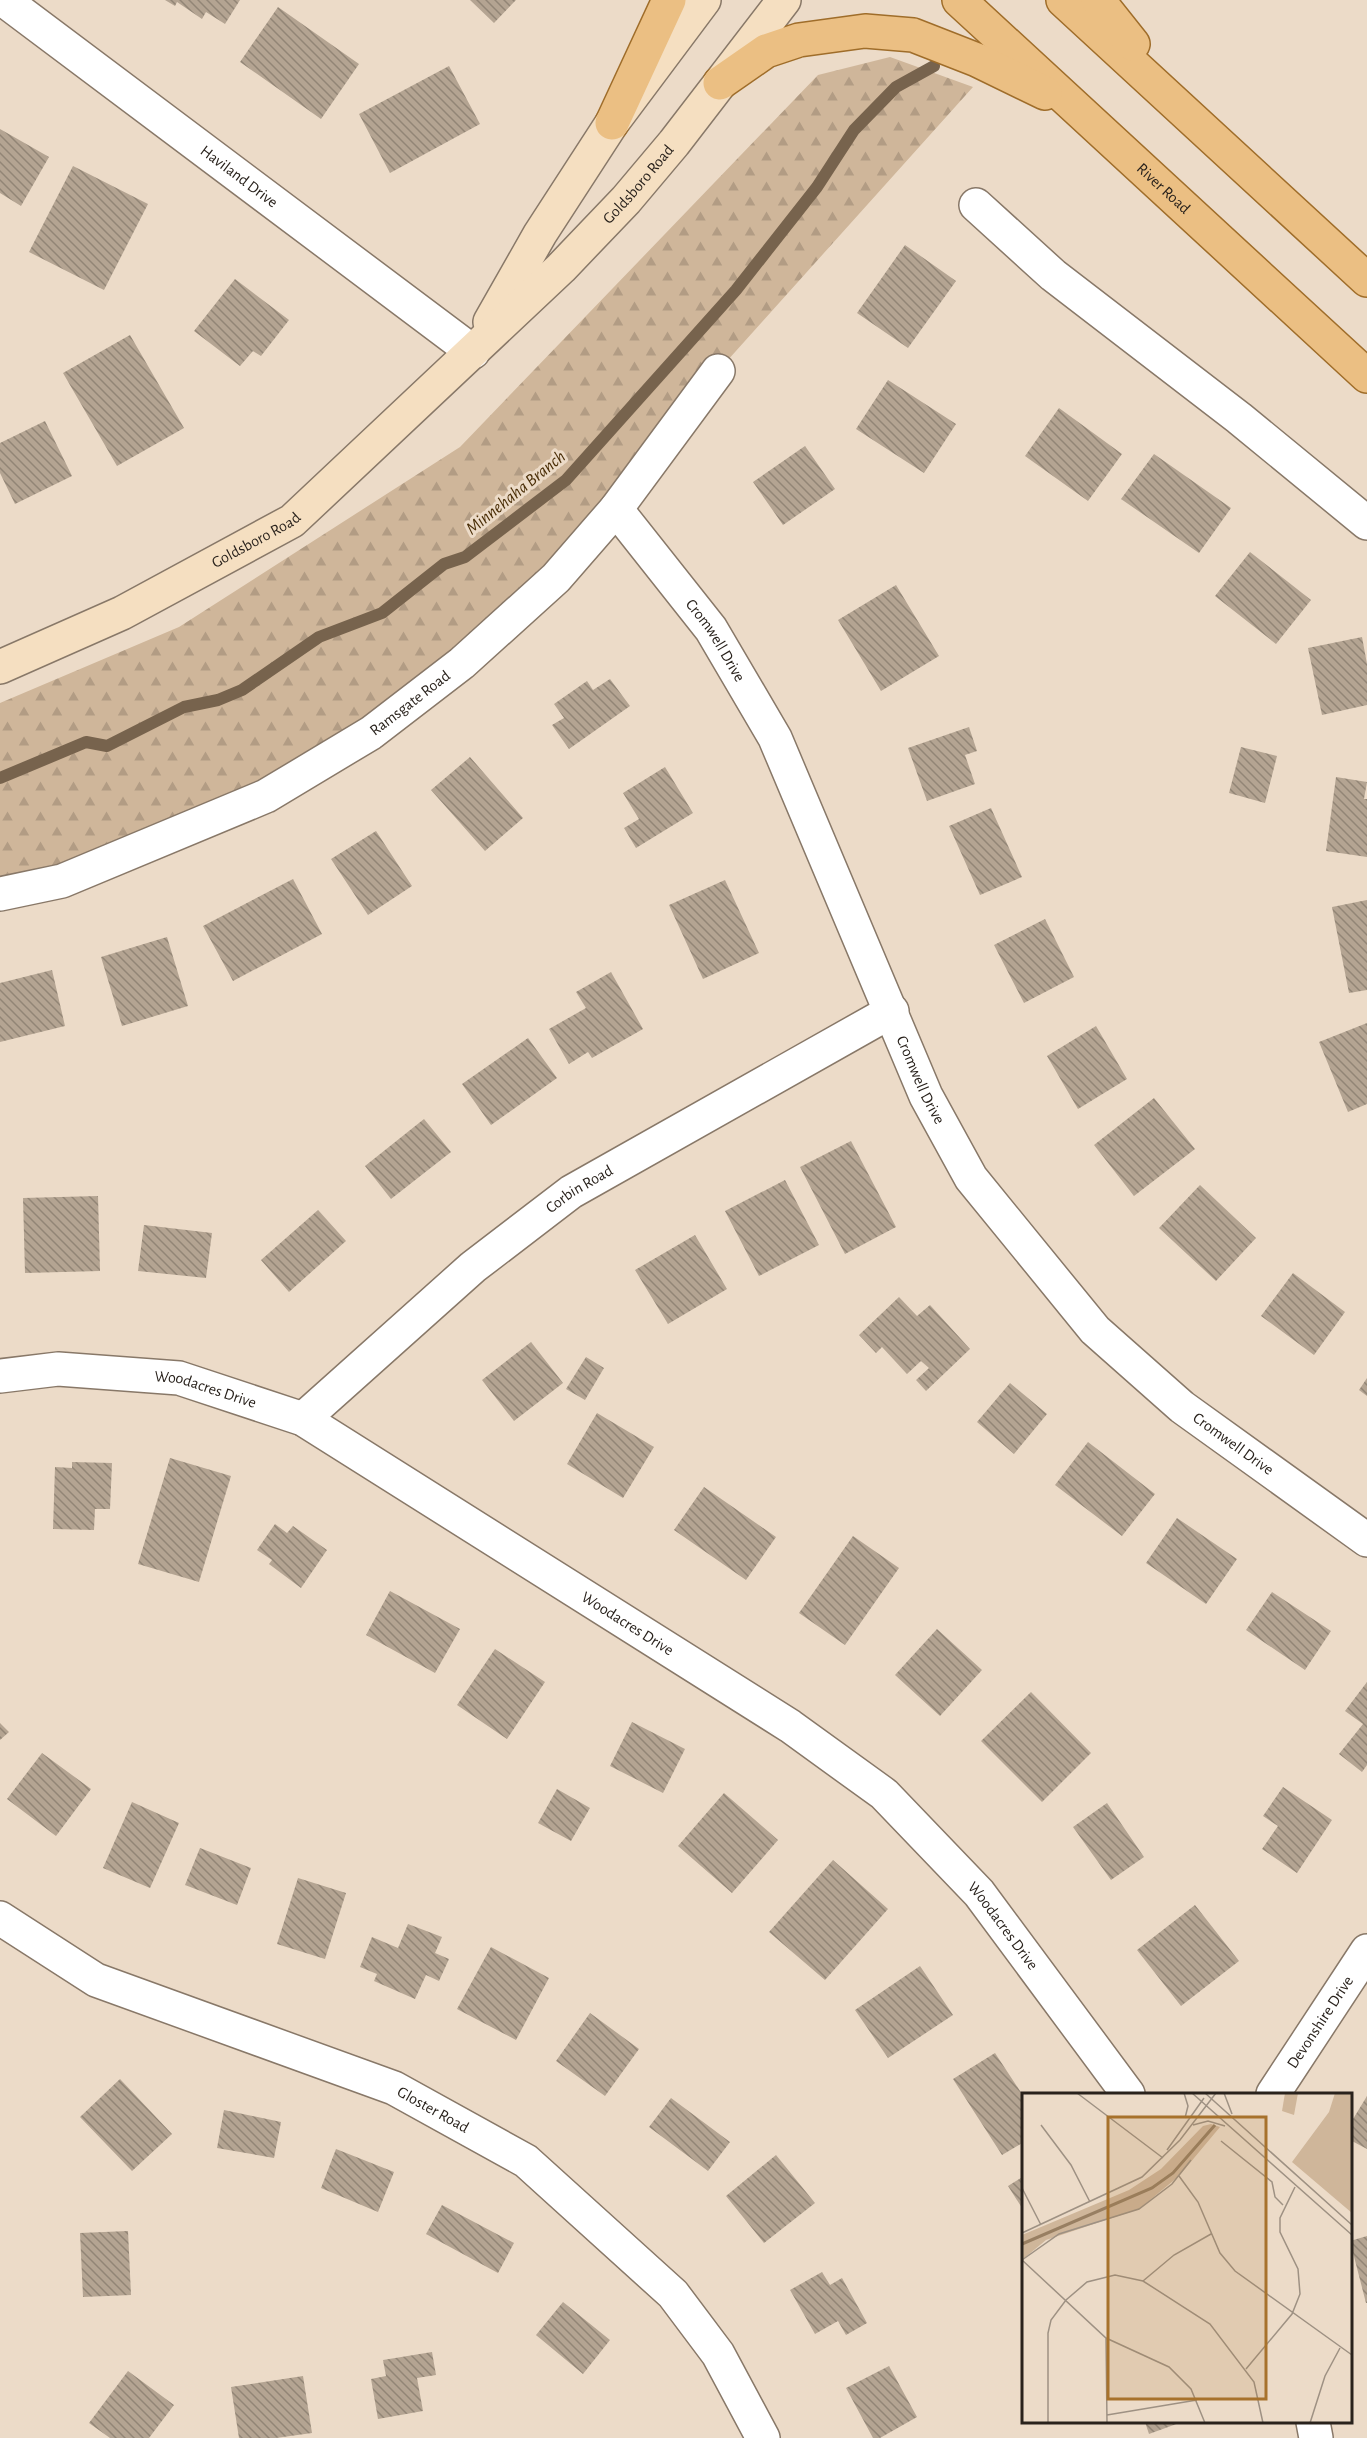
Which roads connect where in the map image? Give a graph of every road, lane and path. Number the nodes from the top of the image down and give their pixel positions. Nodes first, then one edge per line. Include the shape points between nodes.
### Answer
1 (4, 0) edge
2 (669, 0) edge
3 (704, 0) edge
4 (784, 0) edge
5 (959, 0) edge
6 (1063, 0) edge
7 (1098, 0) edge
8 (720, 83) junction
9 (1075, 107) junction
10 (1182, 111) junction
11 (612, 123) junction
12 (976, 205) dead end
13 (1367, 280) edge
14 (473, 352) junction
15 (718, 371) dead end
16 (1367, 376) edge
17 (616, 509) junction
18 (1367, 523) edge
19 (0, 668) edge
20 (0, 894) edge
21 (891, 1011) junction
22 (0, 1376) edge
23 (303, 1419) junction
24 (1367, 1540) edge
25 (0, 1918) edge
26 (1367, 1951) edge
27 (1127, 2093) edge
28 (1274, 2093) edge
29 (1313, 2423) edge
30 (763, 2438) edge
31 (1316, 2438) edge

1 - 14 street, Haviland Drive
2 - 11 main road
3 - 11 main road, Goldsboro Road
4 - 8 main road, Goldsboro Road
5 - 9 main road, River Road
6 - 10 main road
7 - 10 main road
8 - 9 main road via 766,51 799,40 865,31 913,35 977,60
8 - 14 main road, Goldsboro Road via 626,200
9 - 16 main road, River Road
10 - 13 main road
11 - 14 main road, Goldsboro Road via 540,234
12 - 18 street via 1053,274
14 - 19 main road, Goldsboro Road via 292,521 122,613
15 - 17 street, Ramsgate Road
17 - 20 street, Ramsgate Road via 556,579 462,663 371,733 266,796 62,880
17 - 21 street, Cromwell Drive via 711,629 775,738
21 - 23 street, Corbin Road via 571,1192 473,1267
21 - 24 street, Cromwell Drive via 926,1096 971,1178 1095,1330 1182,1407
22 - 23 street, Woodacres Drive via 58,1369 179,1378
23 - 27 street, Woodacres Drive via 790,1726 884,1794 978,1893
25 - 30 street, Gloster Road via 96,1980 394,2088 526,2161 673,2294 718,2354
26 - 28 street, Devonshire Drive
29 - 31 street

